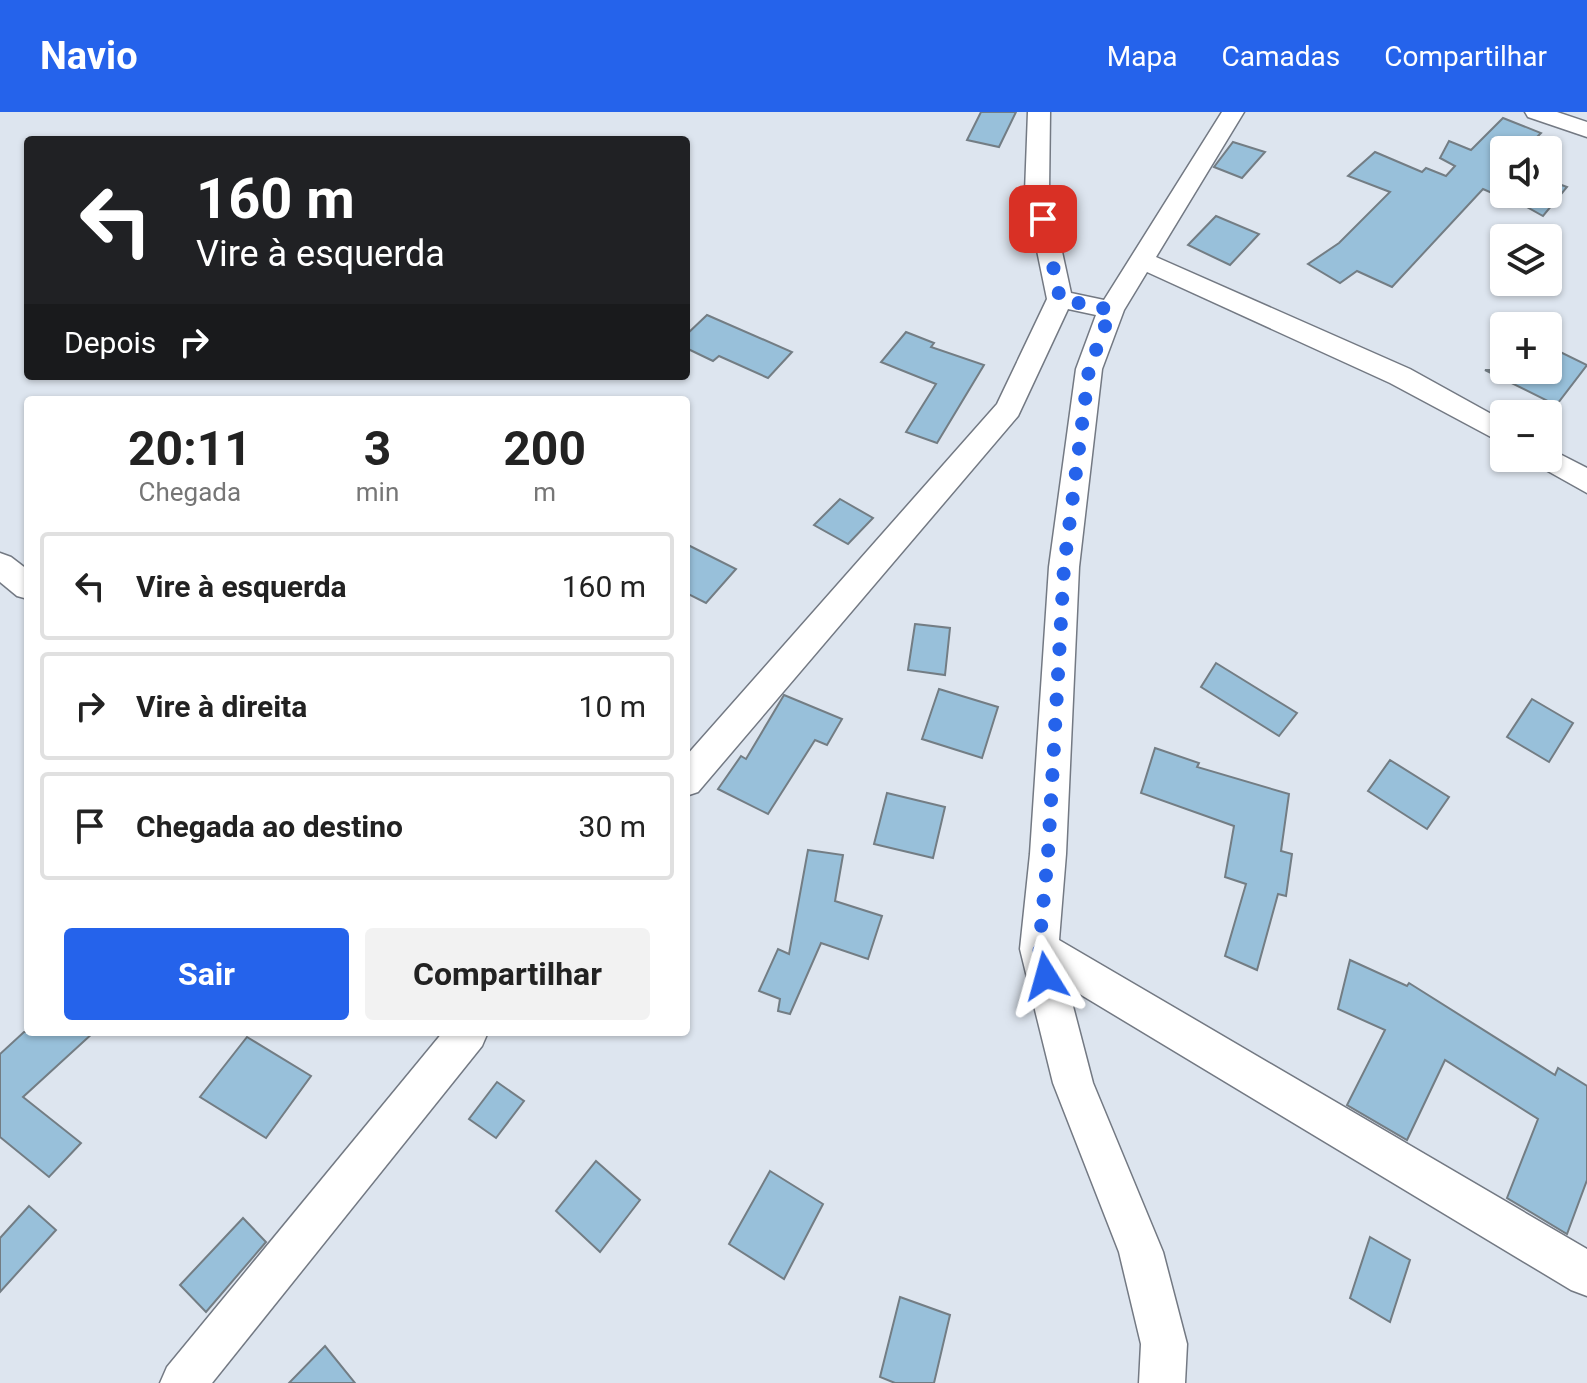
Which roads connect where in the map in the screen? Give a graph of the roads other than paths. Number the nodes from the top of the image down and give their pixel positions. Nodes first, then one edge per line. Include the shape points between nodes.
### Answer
1 (1039, 112) edge
2 (1233, 112) edge
3 (1536, 112) edge
4 (1587, 130) edge
5 (1141, 260) junction
6 (1060, 299) junction
7 (1111, 310) junction
8 (1490, 426) edge
9 (1562, 467) edge
10 (1587, 482) edge
11 (0, 565) edge
12 (24, 584) edge
13 (690, 776) edge
14 (1039, 949) junction
15 (465, 1036) edge
16 (1587, 1274) edge
17 (183, 1383) edge
18 (1162, 1383) edge

1 - 6 street via 1037,192
2 - 5 street
3 - 4 street
5 - 7 street
5 - 8 street via 1400,376
6 - 7 street
6 - 13 street via 1008,409
7 - 14 street via 1089,369 1065,552
9 - 10 street
11 - 12 street
14 - 16 street
14 - 18 street via 1073,1083 1141,1252 1164,1344
15 - 17 street

